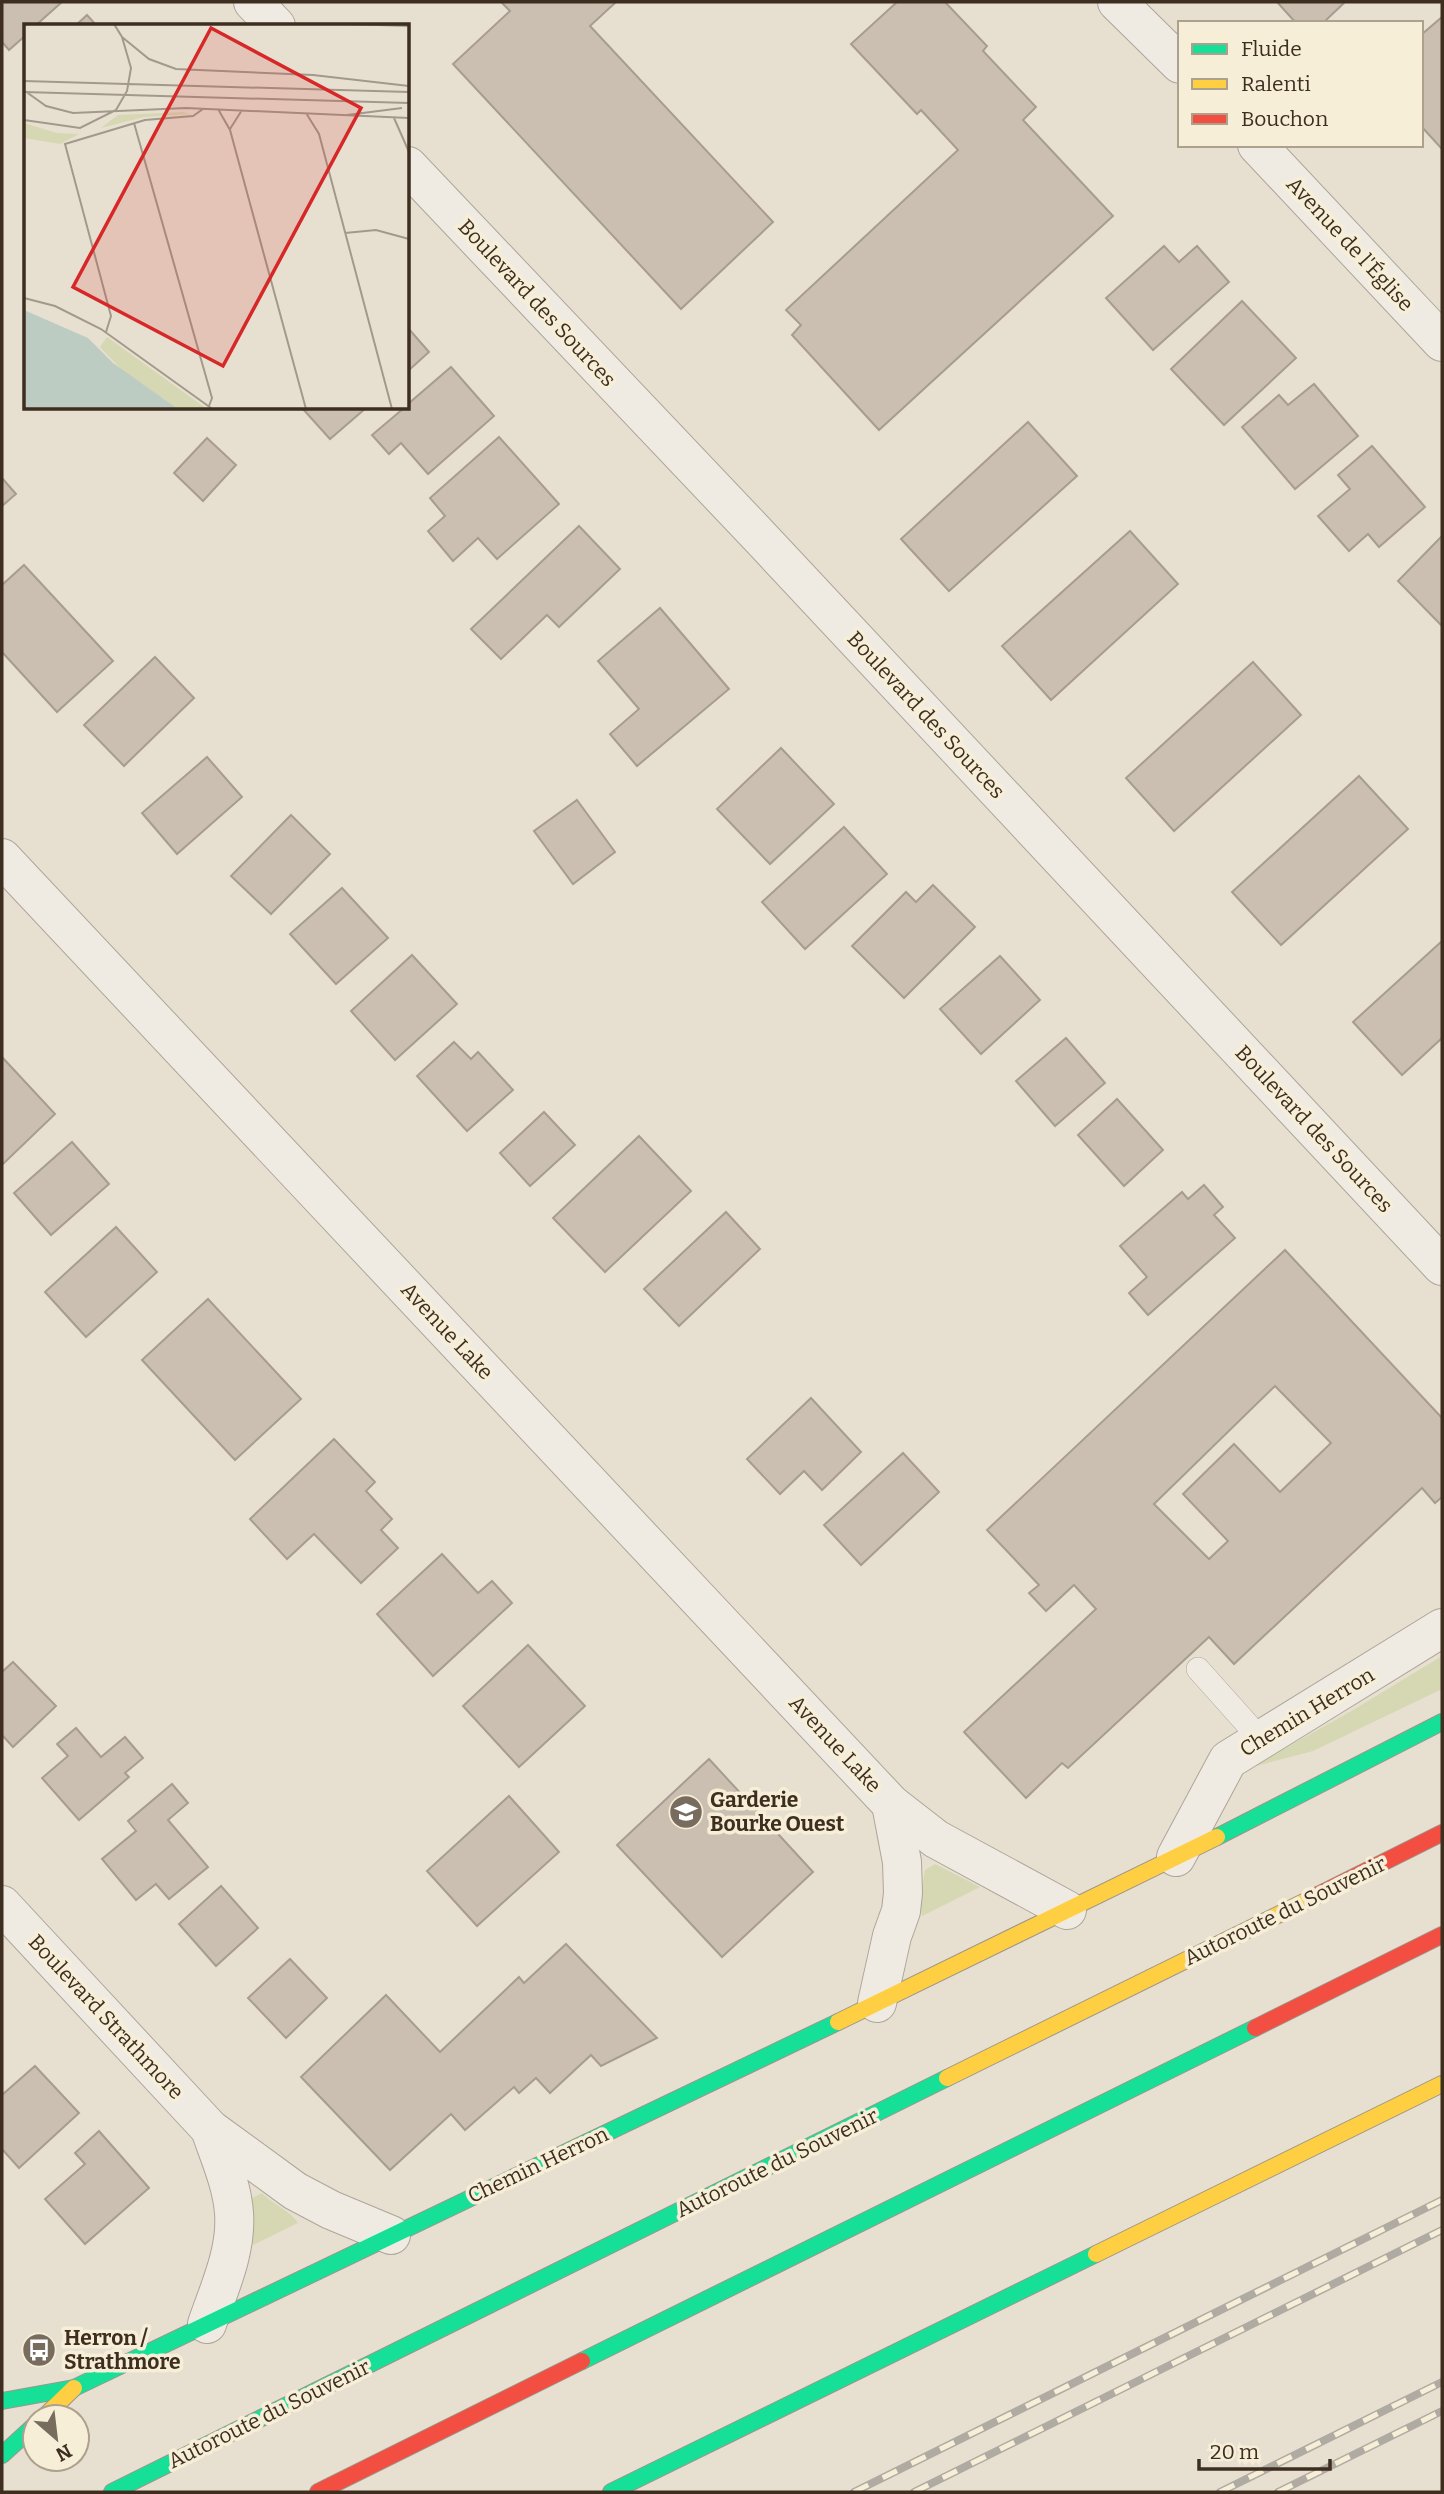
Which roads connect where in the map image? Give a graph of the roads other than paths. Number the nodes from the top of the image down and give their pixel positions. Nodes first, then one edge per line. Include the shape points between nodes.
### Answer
1 (253, 2) edge
2 (1117, 2) edge
3 (274, 24) edge
4 (1178, 62) edge
5 (1259, 147) edge
6 (410, 168) edge
7 (1442, 342) edge
8 (2, 858) edge
9 (1442, 1266) edge
10 (1442, 1628) edge
11 (1198, 1669) dead end
12 (1442, 1721) edge
13 (1259, 1742) junction
14 (891, 1804) junction
15 (1442, 1833) edge
16 (1176, 1857) junction
17 (2, 1905) edge
18 (1067, 1910) junction
19 (1442, 1935) edge
20 (877, 2003) junction
21 (1442, 2084) edge
22 (239, 2170) junction
23 (391, 2235) junction
24 (207, 2324) junction
25 (74, 2388) junction
26 (2, 2401) edge
27 (58, 2403) edge
28 (21, 2438) edge
29 (2, 2455) edge
30 (112, 2492) edge
31 (318, 2492) edge
32 (611, 2492) edge

1 - 3 street
2 - 4 street
5 - 7 street, Avenue de l'Église
6 - 9 street, Boulevard des Sources
8 - 14 street, Avenue Lake
10 - 13 street, Chemin Herron
11 - 13 lane
12 - 16 main road, Chemin Herron
13 - 16 street, Chemin Herron via 1228,1760
14 - 18 street, Avenue Lake via 936,1839
14 - 20 street, Avenue Lake via 903,1892
15 - 30 main road, Autoroute du Souvenir
16 - 18 main road, Chemin Herron
17 - 22 street, Boulevard Strathmore via 209,2129
18 - 20 main road, Chemin Herron
19 - 31 main road
20 - 23 main road, Chemin Herron
21 - 32 main road
22 - 23 street
22 - 24 street, Boulevard Strathmore via 233,2243
23 - 24 main road, Chemin Herron
24 - 25 main road, Chemin Herron
25 - 26 main road, Chemin Herron
25 - 27 main road
28 - 29 main road

